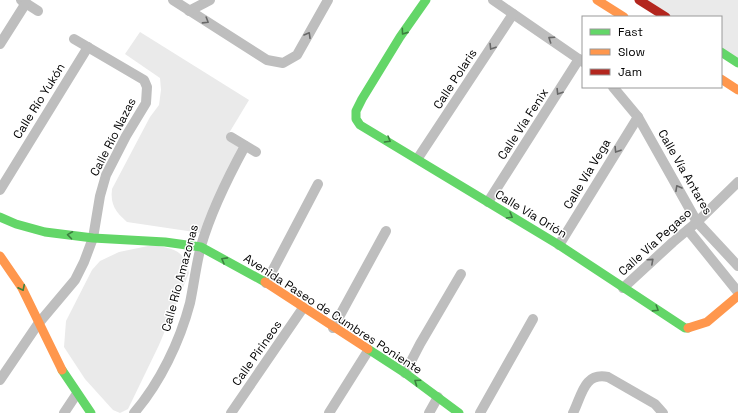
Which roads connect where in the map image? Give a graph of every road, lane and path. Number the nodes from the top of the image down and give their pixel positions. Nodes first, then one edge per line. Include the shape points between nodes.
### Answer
1 (173, 0) edge
2 (210, 0) edge
3 (328, 0) edge
4 (426, 0) edge
5 (493, 0) edge
6 (598, 0) edge
7 (639, 0) edge
8 (24, 2) edge
9 (38, 11) dead end
10 (189, 11) junction
11 (513, 14) junction
12 (622, 16) edge
13 (664, 16) edge
14 (74, 38) dead end
15 (0, 44) edge
16 (88, 47) junction
17 (722, 53) edge
18 (581, 61) edge
19 (738, 63) edge
20 (722, 80) edge
21 (614, 88) edge
22 (738, 90) edge
23 (638, 117) junction
24 (231, 137) dead end
25 (245, 146) junction
26 (256, 152) dead end
27 (418, 158) junction
28 (738, 182) edge
29 (318, 184) dead end
30 (0, 190) edge
31 (488, 202) junction
32 (0, 217) edge
33 (697, 222) junction
34 (688, 230) junction
35 (386, 231) dead end
36 (93, 238) junction
37 (559, 245) junction
38 (201, 247) junction
39 (0, 256) edge
40 (738, 266) edge
41 (461, 274) dead end
42 (266, 283) junction
43 (623, 288) junction
44 (738, 292) edge
45 (738, 296) edge
46 (304, 308) junction
47 (533, 319) dead end
48 (38, 324) junction
49 (333, 328) junction
50 (368, 351) junction
51 (405, 373) junction
52 (0, 380) edge
53 (76, 395) junction
54 (438, 397) junction
55 (64, 413) edge
56 (91, 413) edge
57 (134, 413) edge
58 (231, 413) edge
59 (329, 413) edge
60 (429, 413) edge
61 (459, 413) edge
62 (480, 413) edge
63 (573, 413) edge
64 (663, 413) edge

1 - 10 street
2 - 10 street
10 -> 3 street via 267,60 283,63 297,55
4 -> 27 street, Calle Vía Orión via 400,37 356,111 356,119 360,125
5 - 11 street
6 - 12 street
7 - 13 street
8 - 9 street
8 - 15 street
18 -> 11 street
11 -> 27 street, Calle Polaris
14 - 16 street
16 - 30 street, Calle Río Yukón
16 - 36 street, Calle Río Nazas via 136,74 144,80 147,87 146,103 106,175
17 - 19 street
18 -> 31 street, Calle Vía Fenix
20 - 22 street
21 - 23 street, Calle Vía Antares
33 -> 23 street, Calle Vía Antares
23 -> 37 street, Calle Vía Vega
24 - 25 street
25 - 26 street
25 - 38 street, Calle Río Amazonas via 218,197
27 - 31 street, Calle Vía Orión
28 - 33 street, Calle Vía Pegaso
29 - 42 street
31 -> 37 street, Calle Vía Orión
36 -> 32 street, Avenida Paseo de Cumbres Poniente via 45,232
33 - 34 street, Calle Vía Pegaso
33 - 40 street, Calle Vía Antares
43 -> 34 street, Calle Vía Pegaso
34 - 44 street
35 - 49 street
36 - 38 street, Avenida Paseo de Cumbres Poniente
36 - 48 street, Calle Río Nazas via 75,280
37 - 43 street, Calle Vía Orión
42 -> 38 street, Avenida Paseo de Cumbres Poniente
38 - 57 street, Calle Río Amazonas via 189,304 176,345
39 -> 48 street via 20,284
41 - 51 street
42 - 46 street, Avenida Paseo de Cumbres Poniente
43 -> 45 street, Calle Vía Orión via 686,328 693,329 702,325
46 - 49 street, Avenida Paseo de Cumbres Poniente
46 - 58 street, Calle Pirineos
47 - 62 street
48 - 52 street, Calle Río Nazas
48 - 53 street
49 - 50 street, Avenida Paseo de Cumbres Poniente
50 - 51 street, Avenida Paseo de Cumbres Poniente
50 - 59 street
54 -> 51 street, Avenida Paseo de Cumbres Poniente
53 - 55 street
53 - 56 street
54 - 60 street
54 - 61 street, Avenida Paseo de Cumbres Poniente
63 - 64 street via 588,380 595,376 608,377 655,404

